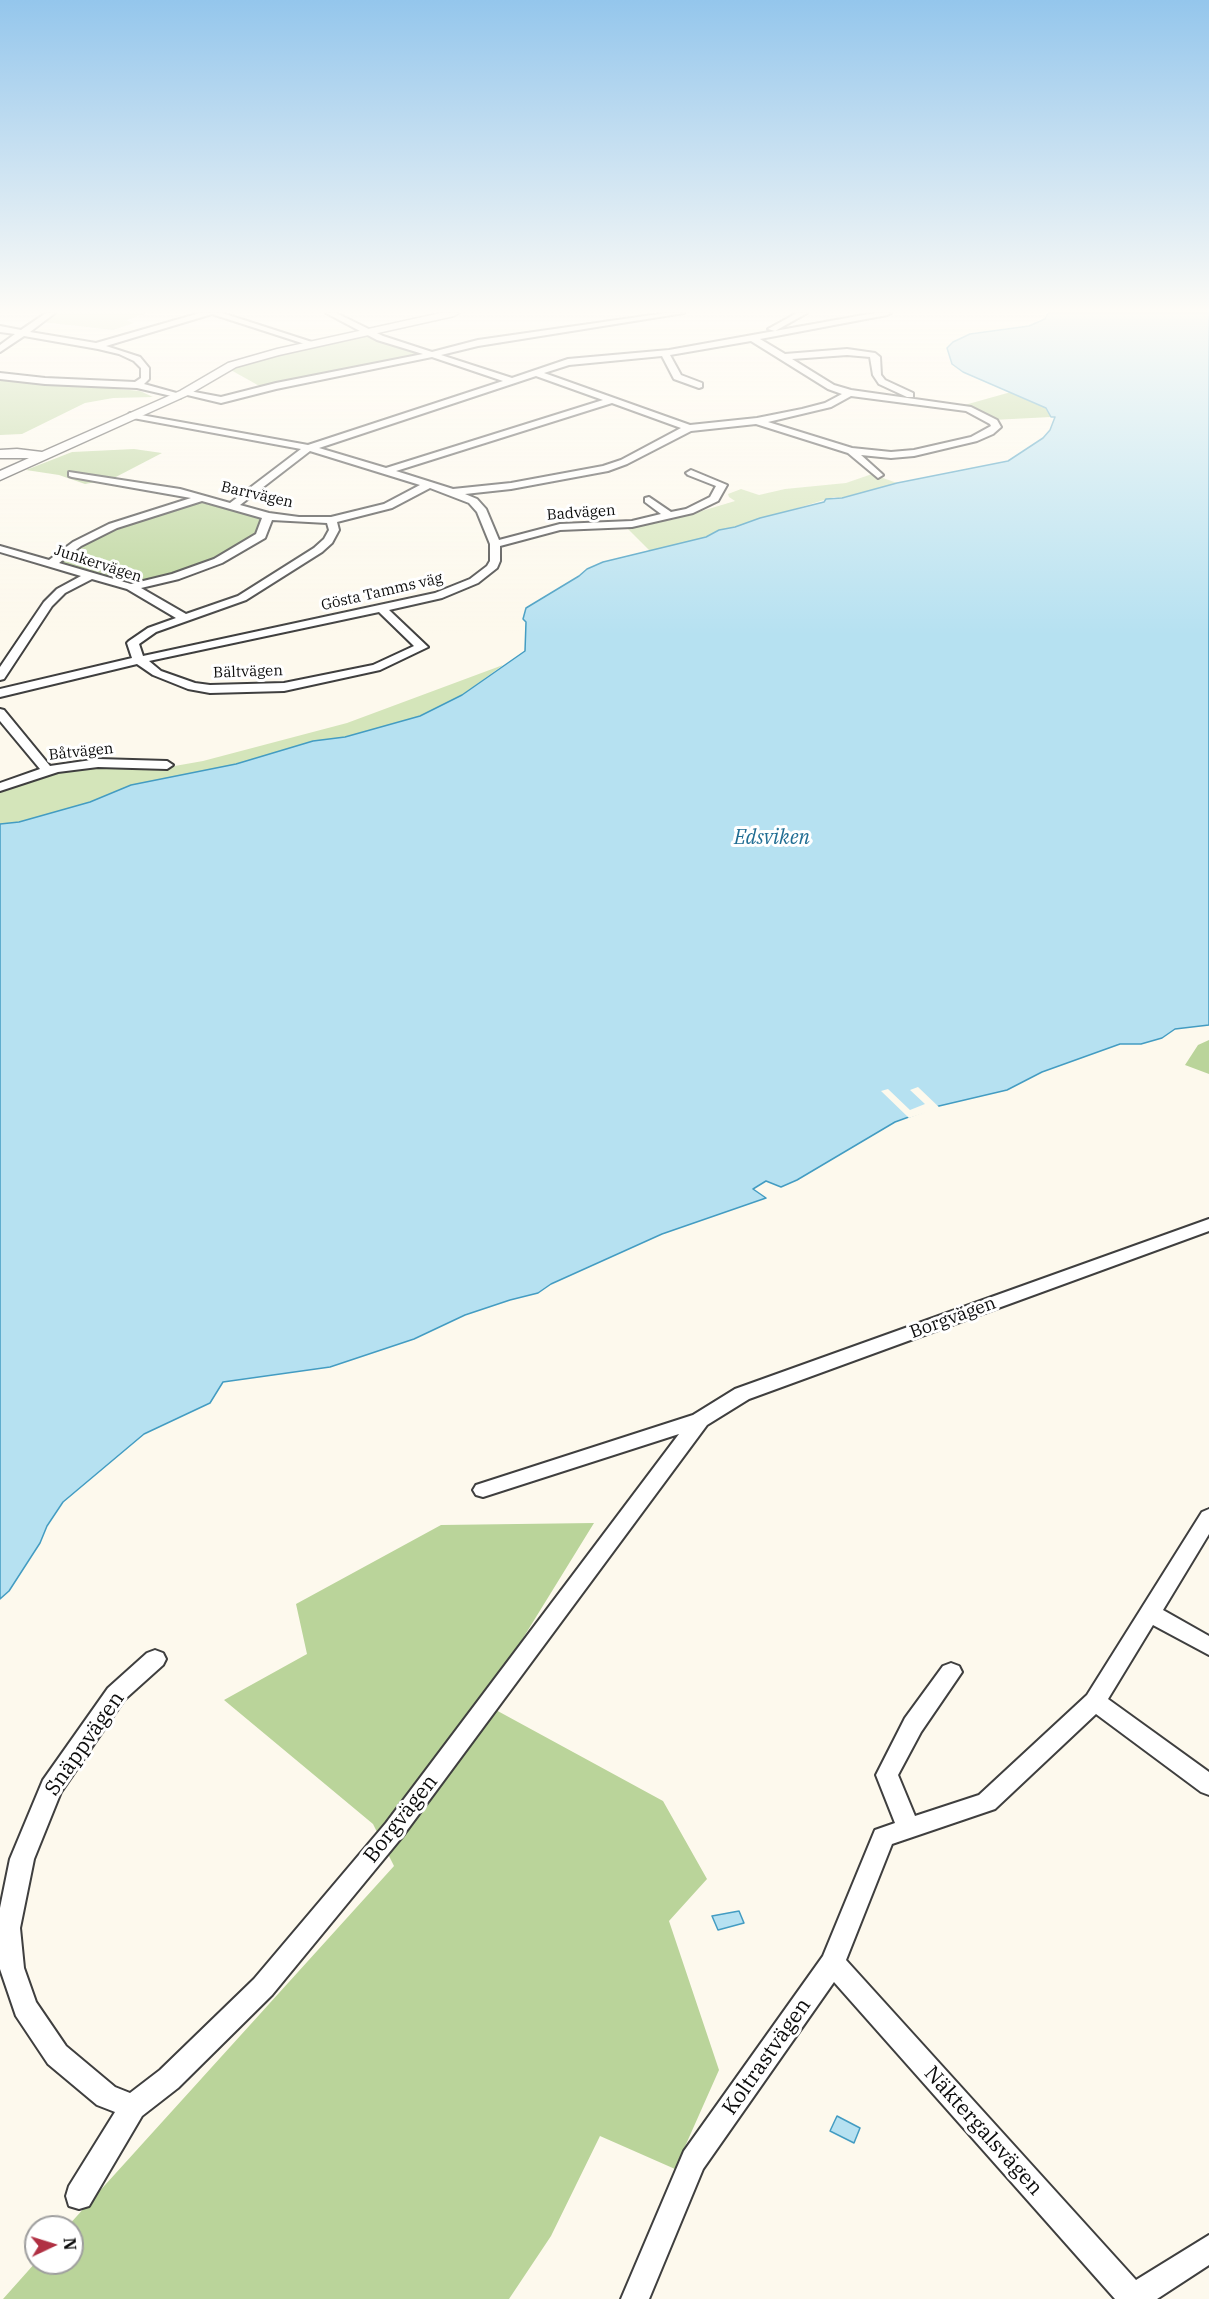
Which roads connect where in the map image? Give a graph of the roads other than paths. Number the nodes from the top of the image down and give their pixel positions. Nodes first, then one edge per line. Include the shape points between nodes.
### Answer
1 (122, 420) edge
2 (162, 420) edge
3 (394, 420) edge
4 (548, 420) edge
5 (668, 420) edge
6 (760, 420) edge
7 (991, 420) edge
8 (757, 421) junction
9 (689, 428) junction
10 (309, 448) junction
11 (851, 451) junction
12 (0, 454) edge
13 (42, 456) junction
14 (387, 471) junction
15 (691, 473) dead end
16 (72, 474) dead end
17 (0, 476) edge
18 (878, 476) dead end
19 (430, 484) junction
20 (453, 492) junction
21 (201, 498) junction
22 (649, 500) dead end
23 (232, 506) junction
24 (268, 516) junction
25 (670, 516) junction
26 (331, 520) junction
27 (495, 544) junction
28 (0, 549) edge
29 (50, 564) junction
30 (89, 576) junction
31 (131, 587) junction
32 (381, 609) junction
33 (183, 617) junction
34 (139, 660) junction
35 (0, 676) edge
36 (0, 693) edge
37 (0, 713) edge
38 (167, 765) dead end
39 (48, 771) junction
40 (0, 787) edge
41 (1209, 1225) edge
42 (700, 1420) junction
43 (483, 1490) dead end
44 (1209, 1517) edge
45 (1151, 1613) junction
46 (1209, 1646) edge
47 (155, 1659) dead end
48 (951, 1672) dead end
49 (1095, 1701) junction
50 (1209, 1785) edge
51 (909, 1828) junction
52 (833, 1963) junction
53 (133, 2107) junction
54 (79, 2196) dead end
55 (1209, 2249) edge
56 (635, 2299) edge
57 (1133, 2299) edge

1 - 13 street
2 - 10 street
3 - 10 street
4 - 14 street
5 - 9 street
6 - 8 street
7 - 11 street via 996,427 974,439 914,453
8 - 9 street
8 - 11 street
9 - 20 street via 605,469
10 - 14 street
10 - 23 street
11 - 18 street
12 - 13 street
13 - 17 street
14 - 19 street
15 - 25 street, Badvägen via 722,485 707,504
16 - 21 street, Barrvägen
19 - 20 street
19 - 26 street, Barrvägen via 388,506
20 - 27 street via 473,501 482,511
21 - 23 street, Barrvägen
21 - 29 street via 113,526 77,543
22 - 25 street
23 - 24 street, Barrvägen
24 - 26 street, Barrvägen
24 - 31 street via 261,536 218,561 175,577
25 - 27 street, Badvägen via 632,524 560,527
26 - 33 street via 334,530 318,550 242,598
27 - 32 street, Gösta Tamms väg via 492,568 480,578 438,596
28 - 29 street, Junkervägen
29 - 30 street, Junkervägen
30 - 31 street, Junkervägen
30 - 35 street via 61,591 48,604
31 - 33 street, Junkervägen
32 - 34 street, Gösta Tamms väg
32 - 34 street, Bältvägen via 422,647 376,668 284,687 210,689 157,674
33 - 34 street via 133,643
34 - 36 street, Gösta Tamms väg
37 - 39 street
38 - 39 street, Båtvägen via 98,764
39 - 40 street, Båtvägen
41 - 42 street, Borgvägen via 742,1394
42 - 43 street, Borgvägen
42 - 53 street, Borgvägen via 394,1830 263,1987 169,2079
44 - 45 street, Koltrastvägen
45 - 46 street
45 - 49 street, Koltrastvägen
47 - 53 street, Snäppvägen via 116,1694 51,1787 22,1859 8,1928 12,1968 25,2008 57,2055 106,2096
48 - 51 street via 913,1725 887,1775
49 - 50 street
49 - 51 street, Koltrastvägen via 987,1802
51 - 52 street, Koltrastvägen via 883,1837
52 - 56 street, Koltrastvägen via 693,2160
52 - 57 street, Näktergalsvägen
53 - 54 street, Borgvägen
55 - 57 street

